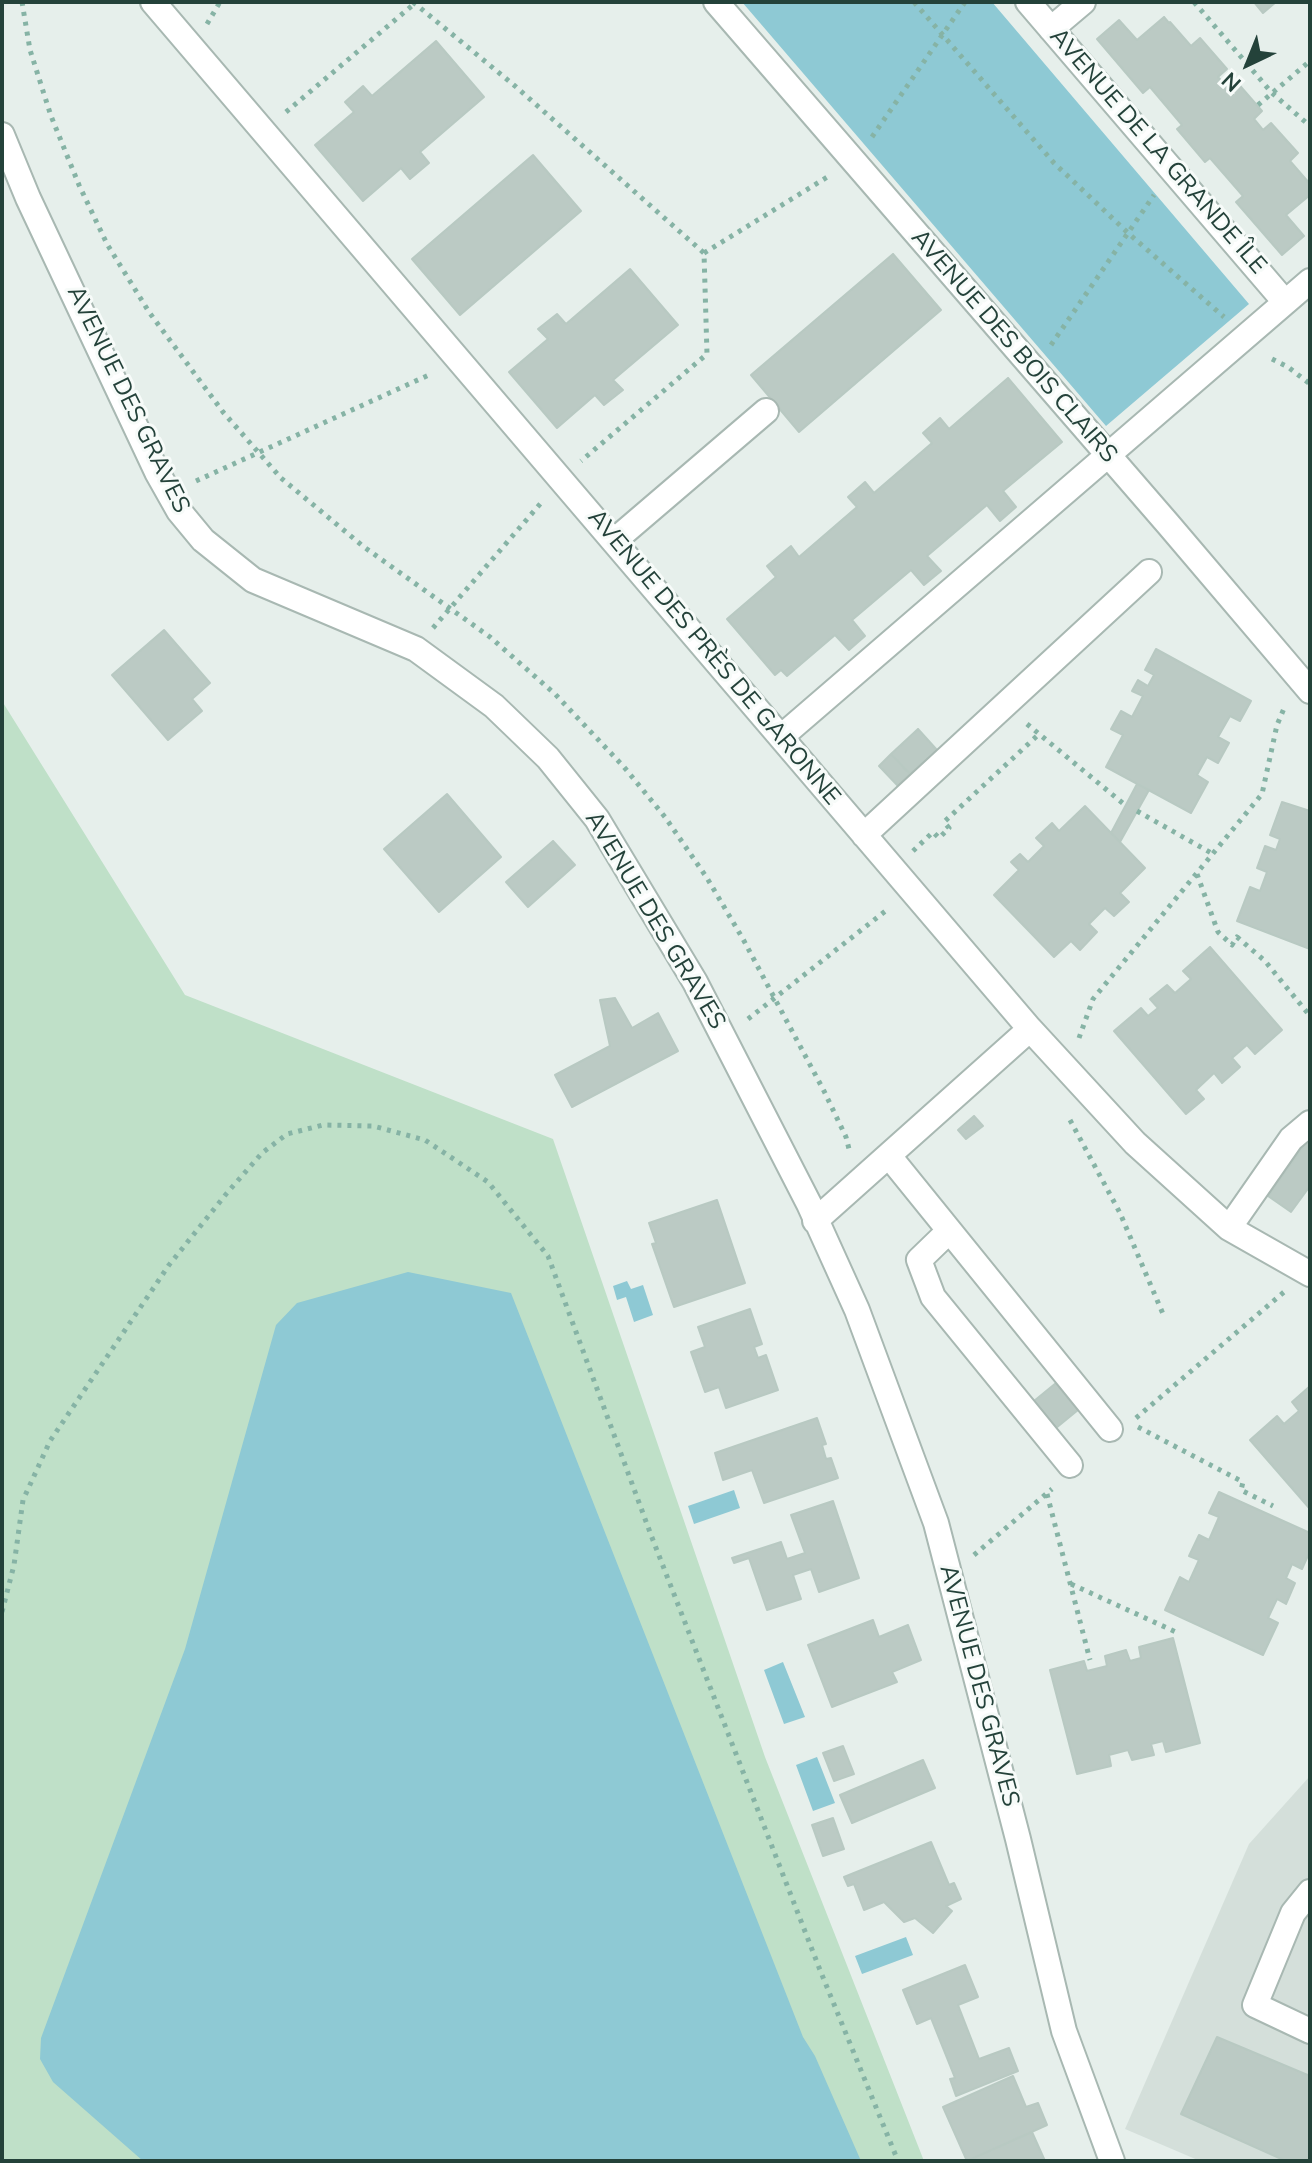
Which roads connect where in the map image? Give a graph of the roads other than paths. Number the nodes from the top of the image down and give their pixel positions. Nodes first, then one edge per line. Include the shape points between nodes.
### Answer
1 (153, 2) edge
2 (716, 2) edge
3 (1028, 2) edge
4 (1083, 2) edge
5 (1051, 29) junction
6 (2, 135) edge
7 (1310, 281) edge
8 (1285, 302) junction
9 (766, 411) dead end
10 (1108, 457) junction
11 (614, 541) junction
12 (1149, 572) dead end
13 (1307, 688) edge
14 (781, 737) junction
15 (864, 835) junction
16 (1030, 1029) junction
17 (1310, 1123) edge
18 (889, 1156) junction
19 (815, 1221) junction
20 (1229, 1228) junction
21 (949, 1231) junction
22 (1304, 1272) edge
23 (1110, 1429) dead end
24 (1064, 1474) road end
25 (1310, 1892) edge
26 (1310, 2031) edge
27 (1112, 2161) edge

1 - 11 street, AVENUE DES PRÈS DE GARONNE
2 - 10 street, AVENUE DES BOIS CLAIRS
3 - 5 street, AVENUE DE LA GRANDE ÎLE
4 - 5 street
5 - 8 street, AVENUE DE LA GRANDE ÎLE
6 - 19 street, AVENUE DES GRAVES via 179,511 203,540 253,580 416,649 494,706 548,758 597,819 681,957
7 - 8 street
8 - 10 street
9 - 11 street
10 - 13 street, AVENUE DES BOIS CLAIRS
10 - 14 street
11 - 14 street, AVENUE DES PRÈS DE GARONNE
12 - 15 street
14 - 15 street, AVENUE DES PRÈS DE GARONNE
15 - 16 street, AVENUE DES PRÈS DE GARONNE
16 - 18 street
16 - 20 street, AVENUE DES PRÈS DE GARONNE via 1135,1143
17 - 20 street via 1291,1139
18 - 19 street
18 - 21 street
19 - 27 street, AVENUE DES GRAVES via 857,1310 936,1523 1064,2031
20 - 22 street, AVENUE DES PRÈS DE GARONNE
21 - 23 street
21 - 24 street via 919,1260 933,1297
25 - 26 street via 1293,1913 1255,2005

